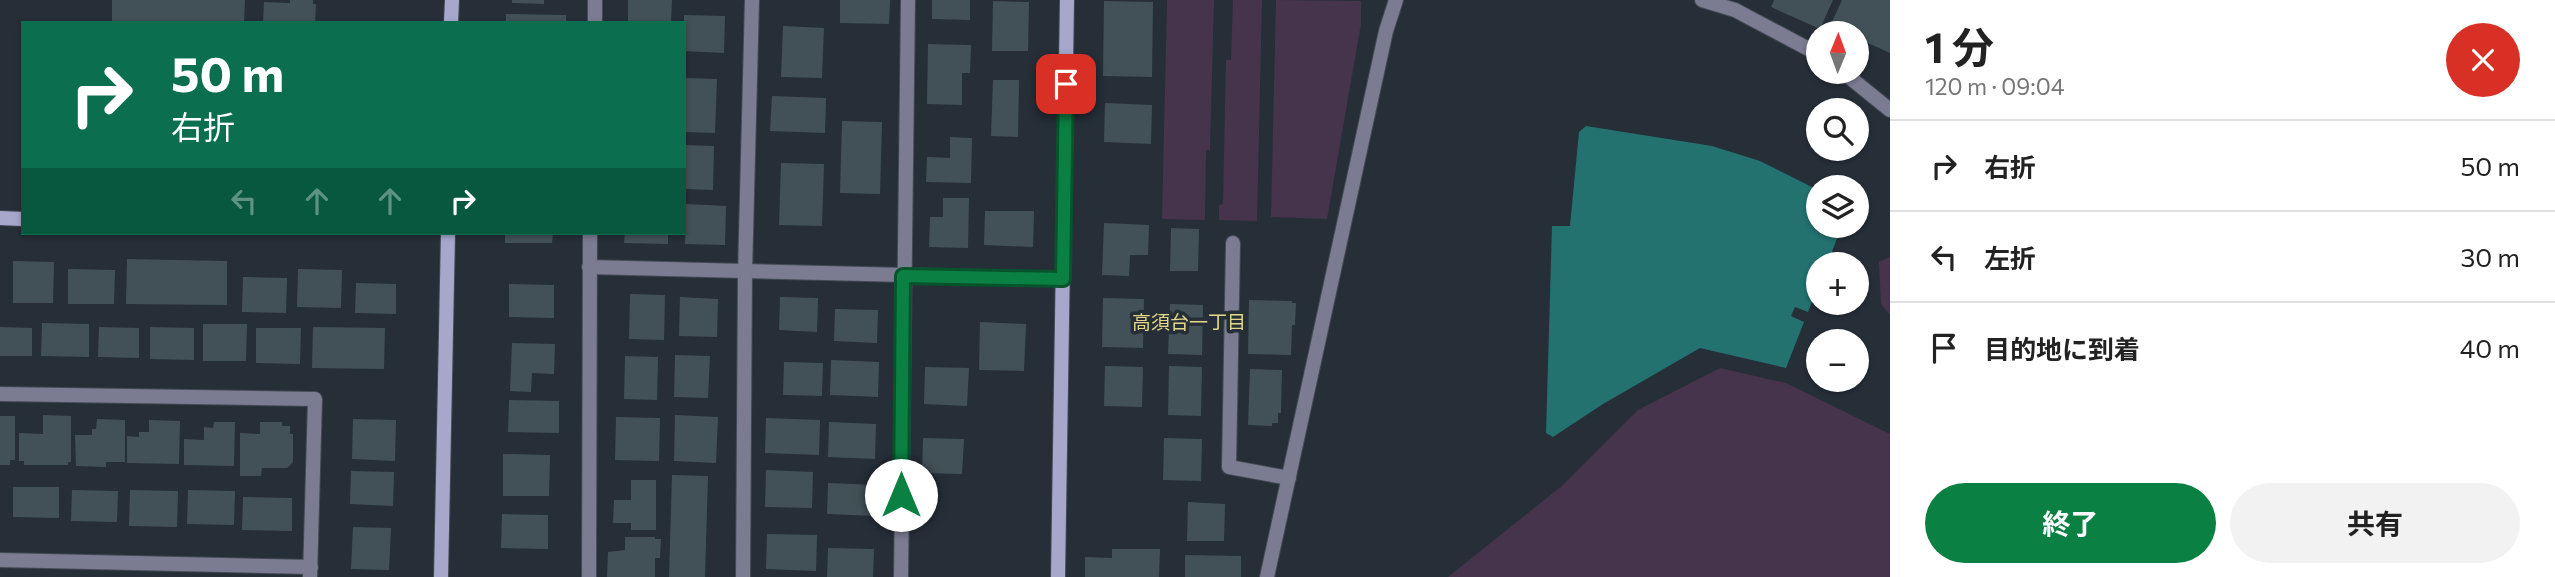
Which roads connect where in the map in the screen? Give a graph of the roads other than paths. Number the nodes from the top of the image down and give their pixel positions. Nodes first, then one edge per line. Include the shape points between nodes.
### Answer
1 (452, 0) edge
2 (595, 0) edge
3 (752, 0) edge
4 (908, 0) edge
5 (1067, 0) edge
6 (1396, 0) edge
7 (1702, 0) edge
8 (1738, 5) edge
9 (452, 21) edge
10 (595, 21) edge
11 (1806, 47) edge
12 (1858, 84) edge
13 (1890, 110) edge
14 (0, 218) edge
15 (21, 219) edge
16 (448, 235) edge
17 (590, 235) edge
18 (1233, 243) dead end
19 (589, 267) junction
20 (745, 272) junction
21 (903, 276) junction
22 (1063, 279) junction
23 (0, 394) edge
24 (1289, 478) junction
25 (0, 560) edge
26 (311, 572) edge
27 (441, 577) edge
28 (589, 577) edge
29 (743, 577) edge
30 (901, 577) edge
31 (1058, 577) edge
32 (1267, 577) edge

1 - 9 street
2 - 10 street
3 - 20 street
4 - 21 street
5 - 22 street
6 - 24 street via 1385,31
7 - 8 street
8 - 11 street
12 - 13 street
14 - 15 street
16 - 27 street
17 - 19 street
18 - 24 street via 1229,467
19 - 20 street
19 - 28 street
20 - 21 street
20 - 29 street
21 - 22 street
21 - 30 street
22 - 31 street
23 - 26 street via 314,399
24 - 32 street
25 - 26 street

